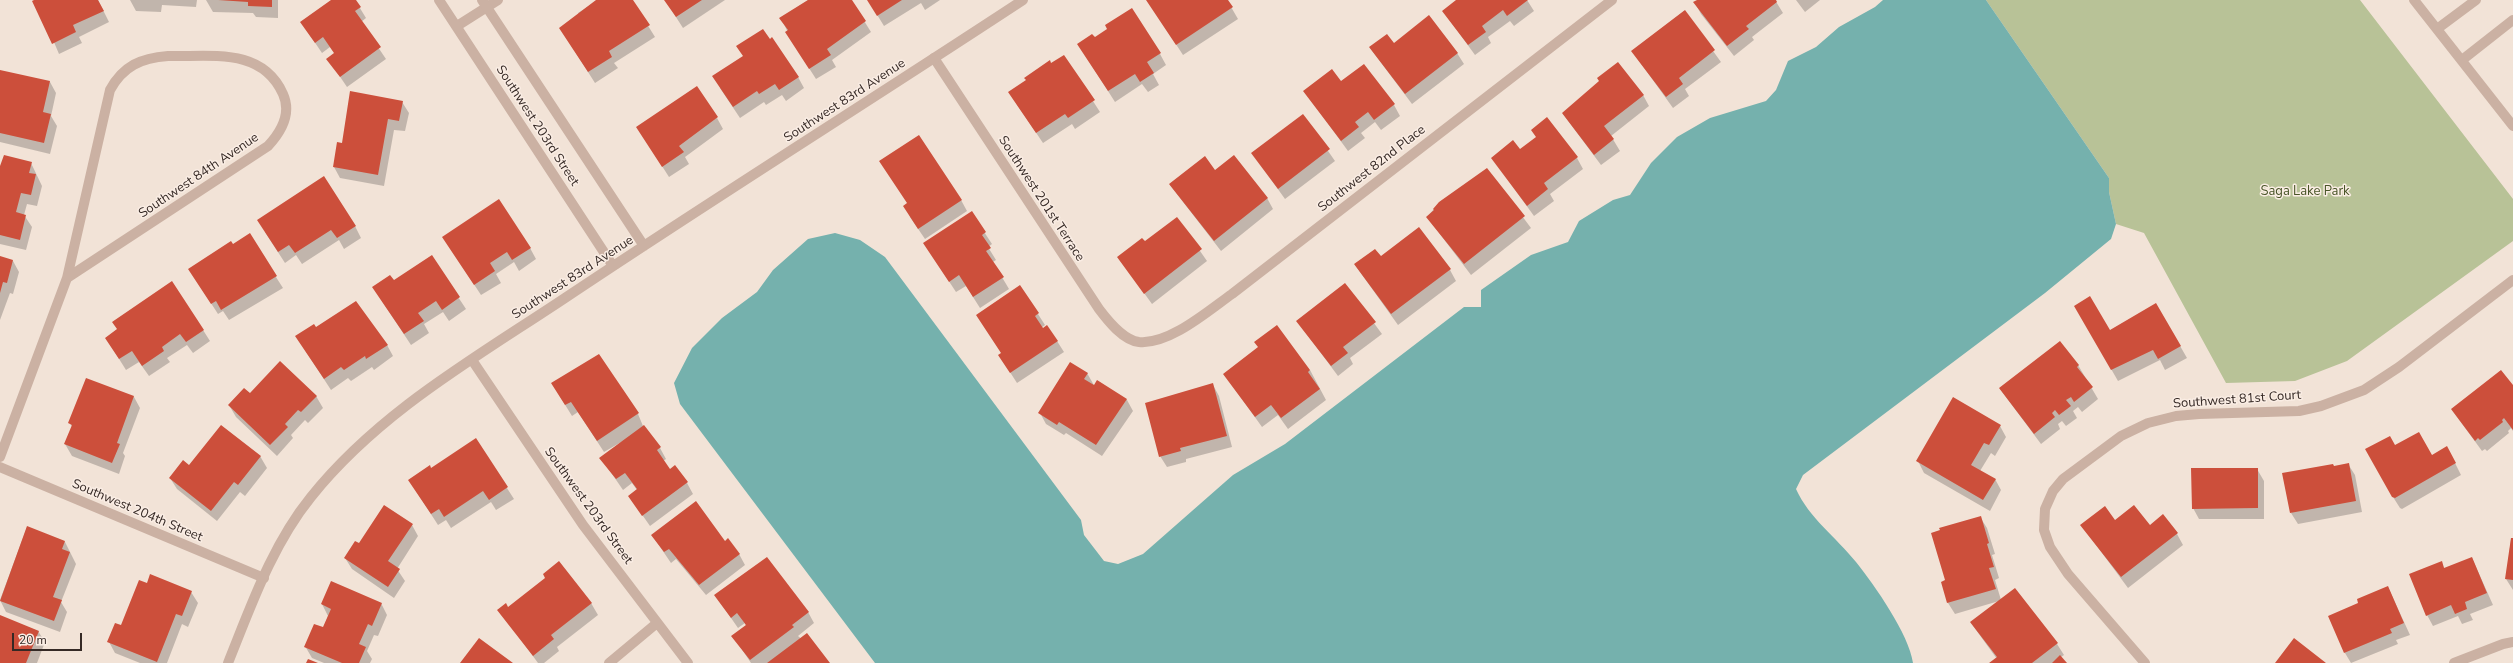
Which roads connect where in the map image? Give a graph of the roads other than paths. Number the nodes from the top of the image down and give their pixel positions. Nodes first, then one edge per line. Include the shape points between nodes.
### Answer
1 (439, 0) edge
2 (498, 0) edge
3 (1023, 0) edge
4 (1612, 0) edge
5 (2414, 0) edge
6 (2476, 0) edge
7 (484, 4) edge
8 (2513, 20) edge
9 (457, 26) junction
10 (2437, 29) junction
11 (934, 58) junction
12 (2462, 60) junction
13 (2513, 126) edge
14 (644, 246) junction
15 (613, 266) junction
16 (67, 278) junction
17 (2513, 280) edge
18 (1139, 342) joint
19 (472, 360) junction
20 (0, 457) edge
21 (0, 467) edge
22 (264, 578) junction
23 (658, 623) junction
24 (2513, 642) edge
25 (228, 663) edge
26 (609, 663) edge
27 (688, 663) edge
28 (2146, 663) edge
29 (2454, 663) edge

1 - 9 street, Southwest 203rd Street
2 - 7 street
3 - 11 street, Southwest 83rd Avenue
4 - 18 street, Southwest 82nd Place via 1232,294 1177,332
5 - 10 street
6 - 10 street
7 - 9 street
7 - 14 street, Southwest 203rd Street
8 - 12 street
9 - 15 street, Southwest 203rd Street
10 - 12 street
11 - 14 street, Southwest 83rd Avenue
11 - 18 street, Southwest 201st Terrace via 1099,309 1116,328
12 - 13 street
14 - 15 street, Southwest 83rd Avenue
15 - 19 street, Southwest 83rd Avenue
16 - 16 street, Southwest 84th Avenue via 268,146 278,136 286,117 284,97 269,72 261,66 237,58 168,56 151,57 133,64 116,79 105,103
16 - 20 street, Southwest 84th Avenue
17 - 28 street, Southwest 81st Court via 2394,371 2364,390 2299,411 2176,416 2133,428 2063,479 2049,498 2044,523 2047,541 2060,564
19 - 22 street, Southwest 83rd Avenue via 395,413 338,466 289,527
19 - 23 street, Southwest 203rd Street via 583,524
21 - 22 street, Southwest 204th Street
22 - 25 street, Southwest 83rd Avenue
23 - 26 street
23 - 27 street, Southwest 203rd Street
24 - 29 street

